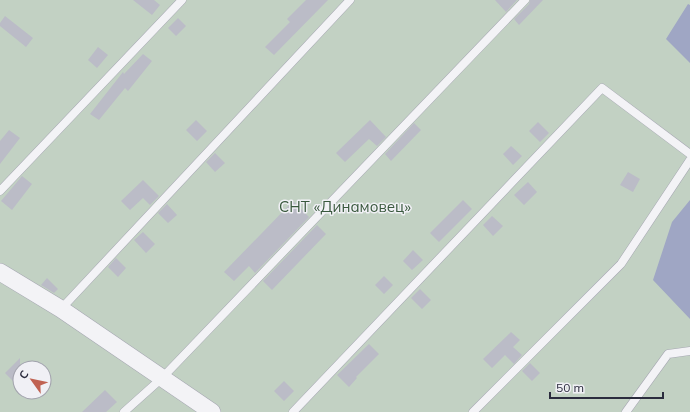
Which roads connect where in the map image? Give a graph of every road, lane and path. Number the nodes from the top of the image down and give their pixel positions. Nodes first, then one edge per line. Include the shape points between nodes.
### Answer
1 (182, 0) edge
2 (350, 0) edge
3 (525, 0) edge
4 (690, 154) edge
5 (690, 160) edge
6 (0, 191) edge
7 (0, 272) edge
8 (62, 309) junction
9 (690, 351) edge
10 (162, 378) junction
11 (124, 412) edge
12 (212, 412) edge
13 (293, 412) edge
14 (473, 412) edge
15 (626, 412) edge

1 - 6 lane
2 - 8 lane
3 - 10 lane
4 - 13 lane via 602,88
5 - 14 lane via 621,264
7 - 8 street
8 - 10 street
9 - 15 lane via 668,354
10 - 11 lane
10 - 12 street

